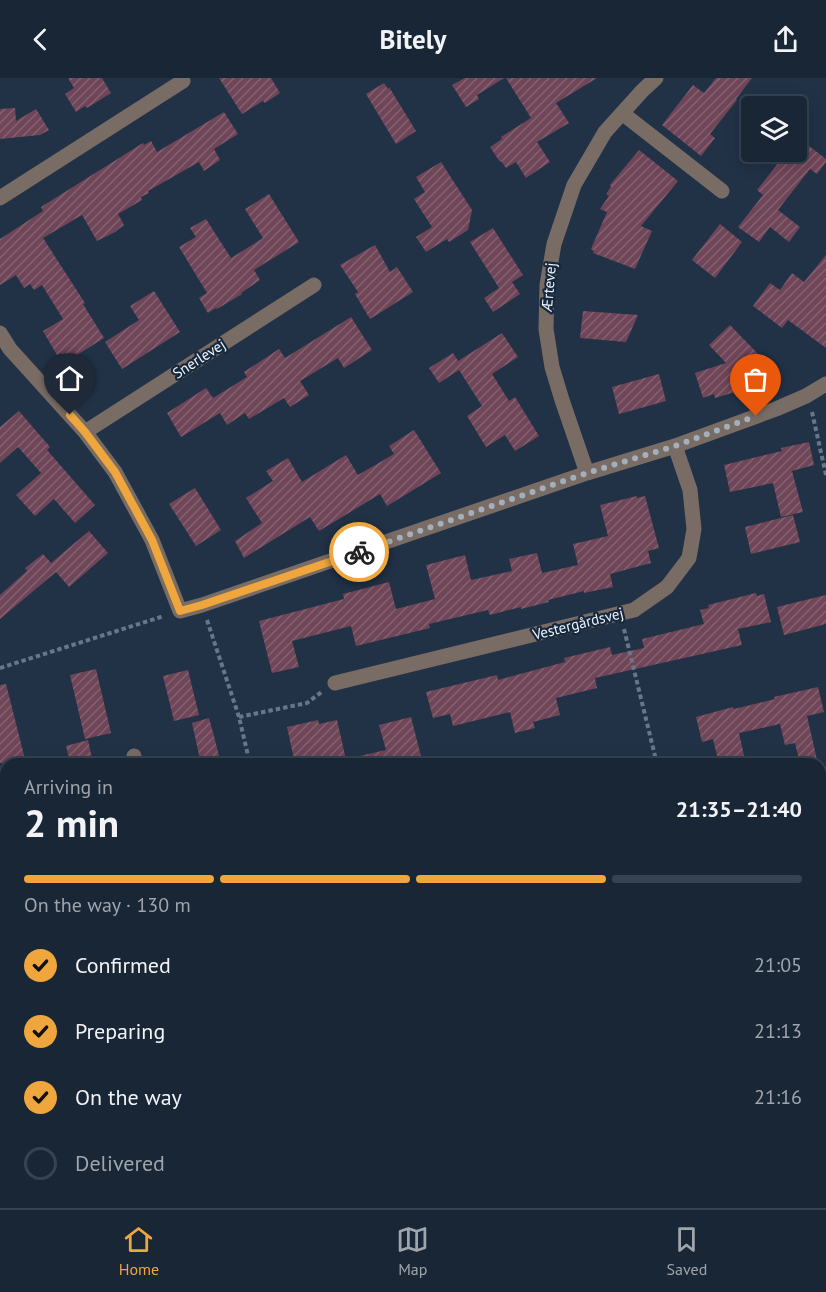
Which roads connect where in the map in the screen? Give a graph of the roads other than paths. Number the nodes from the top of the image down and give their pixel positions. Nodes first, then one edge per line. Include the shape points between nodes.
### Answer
1 (656, 78) edge
2 (183, 81) dead end
3 (622, 113) junction
4 (722, 191) dead end
5 (0, 198) edge
6 (314, 285) dead end
7 (0, 333) edge
8 (826, 384) edge
9 (85, 432) junction
10 (675, 446) junction
11 (587, 473) junction
12 (335, 683) road end

1 - 3 street, Ærtevej
2 - 5 street
3 - 4 street
3 - 11 street, Ærtevej via 605,132 574,185 554,244 547,285 546,329 552,367
6 - 9 street, Snerlevej
7 - 9 street
8 - 10 street via 807,396
9 - 11 street via 115,472 152,540 180,611
10 - 11 street
10 - 12 street, Vestergårdsvej via 690,490 694,529 689,558 667,587 634,610

